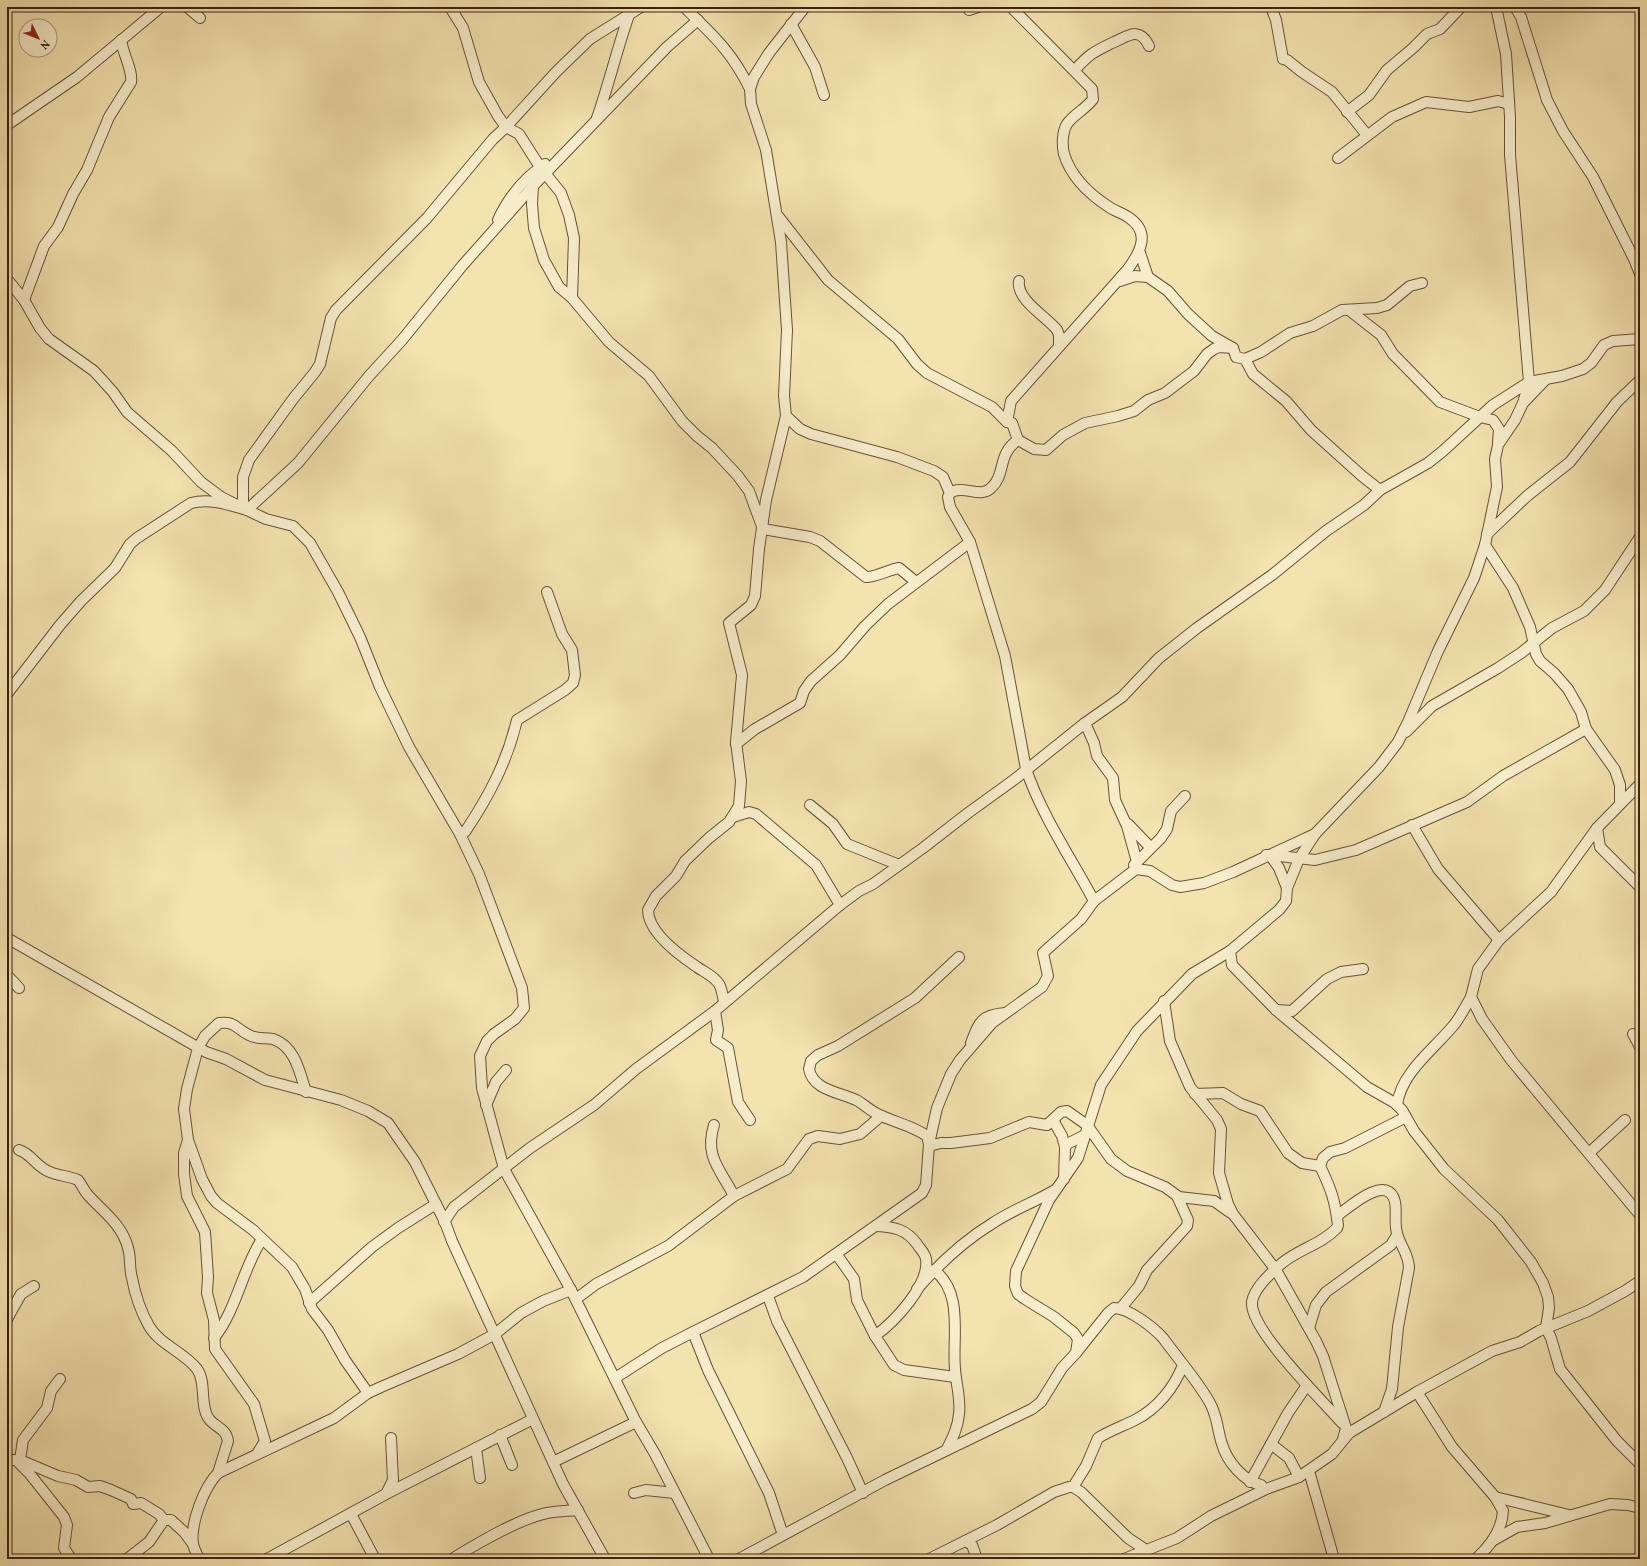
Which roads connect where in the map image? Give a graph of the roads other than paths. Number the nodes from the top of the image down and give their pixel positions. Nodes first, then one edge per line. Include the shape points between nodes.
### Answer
1 (161, 7) edge
2 (187, 7) edge
3 (450, 7) edge
4 (641, 7) edge
5 (684, 7) edge
6 (805, 7) edge
7 (1011, 7) edge
8 (1271, 7) edge
9 (1461, 7) edge
10 (1496, 7) edge
11 (1515, 7) edge
12 (629, 15) junction
13 (200, 18) dead end
14 (698, 20) junction
15 (791, 24) junction
16 (121, 40) junction
17 (1149, 46) dead end
18 (1075, 70) junction
19 (750, 89) junction
20 (824, 94) dead end
21 (1509, 104) junction
22 (1347, 112) junction
23 (596, 121) junction
24 (7, 124) edge
25 (506, 127) junction
26 (1367, 135) junction
27 (1338, 158) dead end
28 (543, 170) junction
29 (535, 184) junction
30 (556, 185) junction
31 (777, 216) junction
32 (491, 232) junction
33 (1140, 252) junction
34 (1640, 272) edge
35 (1148, 276) junction
36 (7, 279) edge
37 (1019, 281) dead end
38 (1115, 283) junction
39 (1422, 283) dead end
40 (572, 298) junction
41 (24, 300) junction
42 (1349, 310) junction
43 (1640, 339) edge
44 (1059, 346) junction
45 (1233, 348) junction
46 (1245, 359) junction
47 (1545, 380) junction
48 (1640, 380) edge
49 (1529, 382) junction
50 (1012, 401) junction
51 (1523, 403) junction
52 (992, 407) junction
53 (786, 416) junction
54 (1480, 417) junction
55 (1006, 422) junction
56 (1018, 440) junction
57 (1498, 445) junction
58 (1380, 490) junction
59 (950, 493) junction
60 (245, 509) junction
61 (763, 529) junction
62 (1487, 534) junction
63 (1640, 537) edge
64 (970, 542) junction
65 (1485, 545) junction
66 (916, 582) junction
67 (547, 592) dead end
68 (1533, 643) junction
69 (1521, 653) junction
70 (1538, 657) junction
71 (7, 694) edge
72 (1085, 723) junction
73 (1586, 729) junction
74 (1398, 742) junction
75 (736, 744) junction
76 (1026, 769) junction
77 (1015, 779) junction
78 (1640, 784) edge
79 (1032, 787) junction
80 (1185, 796) dead end
81 (1620, 803) junction
82 (810, 805) dead end
83 (733, 817) junction
84 (1124, 821) junction
85 (1412, 825) junction
86 (1597, 828) junction
87 (460, 834) junction
88 (1315, 834) junction
89 (1150, 847) junction
90 (1268, 855) junction
91 (1299, 859) junction
92 (1137, 862) junction
93 (899, 864) junction
94 (1127, 874) junction
95 (1640, 887) edge
96 (1287, 888) junction
97 (1094, 902) junction
98 (840, 905) junction
99 (7, 938) edge
100 (1499, 940) junction
101 (1230, 951) junction
102 (959, 957) dead end
103 (1216, 959) junction
104 (1232, 965) junction
105 (1363, 969) dead end
106 (7, 975) edge
107 (19, 988) dead end
108 (1471, 997) junction
109 (1164, 1001) junction
110 (724, 1002) junction
111 (1276, 1010) junction
112 (715, 1011) junction
113 (1633, 1034) dead end
114 (1640, 1047) edge
115 (198, 1048) junction
116 (506, 1070) dead end
117 (306, 1092) junction
118 (1195, 1094) junction
119 (486, 1105) junction
120 (1397, 1105) junction
121 (881, 1116) junction
122 (1406, 1117) junction
123 (750, 1120) dead end
124 (1053, 1120) junction
125 (1625, 1120) dead end
126 (714, 1125) dead end
127 (1087, 1125) junction
128 (1085, 1135) junction
129 (188, 1140) junction
130 (929, 1145) junction
131 (1066, 1147) junction
132 (19, 1150) dead end
133 (1588, 1153) junction
134 (1320, 1166) junction
135 (504, 1169) junction
136 (1064, 1179) junction
137 (1056, 1188) junction
138 (734, 1196) junction
139 (1177, 1196) junction
140 (436, 1204) junction
141 (1640, 1215) edge
142 (1235, 1216) junction
143 (1337, 1216) junction
144 (444, 1222) junction
145 (877, 1226) junction
146 (1397, 1235) junction
147 (262, 1239) junction
148 (837, 1255) junction
149 (934, 1270) junction
150 (1276, 1270) junction
151 (1640, 1281) edge
152 (34, 1286) dead end
153 (917, 1289) junction
154 (574, 1295) junction
155 (768, 1296) junction
156 (309, 1303) junction
157 (1121, 1308) junction
158 (7, 1319) edge
159 (1309, 1328) junction
160 (1546, 1328) junction
161 (693, 1332) junction
162 (495, 1334) junction
163 (875, 1336) junction
164 (214, 1338) junction
165 (1076, 1353) junction
166 (1183, 1365) junction
167 (955, 1377) junction
168 (615, 1378) junction
169 (60, 1379) dead end
170 (1308, 1385) junction
171 (1417, 1392) junction
172 (368, 1394) junction
173 (1384, 1412) junction
174 (533, 1419) junction
175 (636, 1422) junction
176 (1346, 1428) junction
177 (500, 1435) junction
178 (391, 1438) dead end
179 (1342, 1441) junction
180 (1271, 1444) junction
181 (476, 1448) junction
182 (947, 1449) junction
183 (257, 1454) junction
184 (12, 1459) edge
185 (553, 1462) junction
186 (1640, 1464) edge
187 (512, 1465) dead end
188 (1309, 1471) junction
189 (218, 1473) junction
190 (1299, 1477) junction
191 (480, 1478) dead end
192 (1250, 1482) junction
193 (1073, 1487) junction
194 (1261, 1491) junction
195 (634, 1493) dead end
196 (674, 1493) junction
197 (863, 1493) junction
198 (386, 1494) junction
199 (1495, 1498) junction
200 (1640, 1508) edge
201 (578, 1510) junction
202 (351, 1514) junction
203 (1569, 1515) junction
204 (164, 1520) junction
205 (783, 1535) junction
206 (1494, 1540) junction
207 (965, 1541) junction
208 (194, 1544) junction
209 (1146, 1550) junction
210 (71, 1559) edge
211 (127, 1559) edge
212 (199, 1559) edge
213 (267, 1559) edge
214 (375, 1559) edge
215 (452, 1559) edge
216 (605, 1559) edge
217 (709, 1559) edge
218 (739, 1559) edge
219 (929, 1559) edge
220 (977, 1559) edge
221 (1124, 1559) edge
222 (1334, 1559) edge
223 (1476, 1559) edge

1 - 16 street
2 - 13 street
3 - 25 street via 463,28 479,82
4 - 12 street
5 - 14 street
6 - 15 street
7 - 18 street
8 - 22 street via 1283,59 1328,88
9 - 22 street via 1440,29 1427,34 1387,70 1369,95
10 - 21 street via 1506,54
11 - 34 street via 1521,17 1547,100 1593,177
12 - 23 street
12 - 25 street via 590,39
14 - 19 street via 729,52
14 - 23 street via 676,38
15 - 19 street via 769,53 754,77
15 - 20 street via 815,67
16 - 24 street via 77,77
16 - 41 street via 122,51 133,75 131,82 109,117 87,170 58,227 44,246
17 - 18 street via 1142,36 1127,35 1094,51
18 - 33 street via 1094,95 1090,103 1066,125 1063,144 1066,160 1073,174 1092,194 1138,226 1142,240
19 - 31 street via 751,104 766,150
21 - 26 street via 1498,101 1469,107 1426,102 1392,117
21 - 49 street via 1510,155
22 - 26 street
23 - 28 street
25 - 28 street via 519,134
25 - 60 street via 427,218 330,318 316,372 249,460 243,477
26 - 27 street
28 - 29 street
28 - 30 street
28 - 32 street via 526,178 514,191
29 - 30 street
29 - 32 street
29 - 40 street via 533,219 544,260 559,287
30 - 40 street via 566,206 574,238
31 - 52 street via 828,280 898,339 927,373
31 - 53 street via 787,316 784,396
32 - 60 street via 303,457
33 - 35 street
33 - 38 street
35 - 38 street via 1130,277
35 - 45 street via 1168,291 1212,336
36 - 41 street
37 - 44 street via 1020,292 1029,304 1057,330
38 - 44 street
39 - 42 street via 1410,286 1387,305
40 - 61 street via 609,342 649,376 682,421 738,476 748,491
41 - 60 street via 40,328 52,342 94,371 127,412 172,451 201,482 221,497
42 - 46 street via 1342,310 1313,326 1290,333
42 - 54 street via 1381,335 1393,354 1440,402
43 - 47 street via 1613,341 1604,346 1583,369
44 - 50 street
45 - 46 street via 1236,357
45 - 56 street via 1214,349 1194,371 1164,392 1134,410 1085,423 1063,435 1046,450 1034,449
46 - 58 street via 1253,374 1286,401 1311,430
47 - 49 street
47 - 51 street
48 - 62 street via 1618,402 1570,462 1527,496
49 - 51 street
49 - 54 street via 1493,405
50 - 52 street
50 - 55 street
51 - 57 street
52 - 55 street
53 - 59 street via 800,429 811,434 897,457 934,471 944,477
53 - 61 street via 771,474
54 - 57 street via 1496,423 1499,428
54 - 58 street via 1428,463
55 - 56 street via 1012,423
56 - 59 street via 1004,454 998,479 992,488 985,492 958,489
57 - 62 street via 1495,459 1497,487
58 - 72 street via 1272,575 1158,658 1122,697
59 - 64 street via 950,508
60 - 71 street via 217,502 198,501 187,505 137,538 130,544 115,568 60,625
60 - 87 street via 266,519 293,526 310,543 360,637 380,687 409,747
61 - 66 street via 820,541 866,576 899,568
61 - 75 street via 755,596 751,606 729,623 742,675
62 - 65 street
63 - 68 street via 1605,590 1586,609 1552,628
64 - 66 street
64 - 76 street via 1005,656
65 - 68 street via 1513,588 1530,626
65 - 74 street via 1474,578
66 - 75 street via 865,626 840,655 811,681 804,691 800,704 755,729
67 - 87 street via 562,634 572,650 575,669 573,683 517,720 490,794 465,832
68 - 69 street
68 - 70 street
69 - 70 street
69 - 74 street via 1470,686 1432,706
70 - 73 street via 1568,689 1581,712
72 - 76 street
72 - 84 street via 1097,756 1113,778 1115,800
73 - 81 street via 1614,770 1620,785
73 - 85 street via 1503,776 1467,802
74 - 88 street via 1366,783
75 - 83 street via 742,789 739,806
76 - 77 street
76 - 79 street
77 - 79 street
77 - 93 street
78 - 81 street
79 - 97 street
80 - 89 street via 1171,811 1165,832
81 - 86 street
82 - 93 street via 833,824 848,844
83 - 98 street via 750,812 756,814 816,865
83 - 110 street via 685,861 676,876 656,896 648,910 650,923 657,932 719,984
84 - 89 street
84 - 92 street via 1134,844
85 - 91 street via 1356,850 1316,860
85 - 100 street via 1438,869
86 - 95 street via 1600,847
86 - 100 street via 1551,892
87 - 119 street via 488,896 522,988 524,1000 524,1008 520,1014 494,1034 483,1047 480,1066
88 - 90 street
88 - 91 street
89 - 92 street
90 - 91 street
90 - 94 street via 1204,883 1186,886 1172,885 1145,870 1136,869
90 - 96 street via 1279,868
91 - 96 street
92 - 94 street
93 - 98 street
94 - 97 street
96 - 101 street via 1286,901 1279,910
97 - 130 street via 1082,919 1045,950 1048,976 1042,987 985,1030 960,1060 937,1108
98 - 110 street
99 - 115 street
100 - 108 street via 1478,969
101 - 103 street
101 - 104 street
102 - 121 street via 904,1006 838,1046 818,1055 811,1062 809,1072 819,1085 857,1101
103 - 104 street
103 - 109 street via 1192,974
104 - 111 street
105 - 111 street via 1341,972 1327,979 1292,1011
106 - 107 street
108 - 120 street via 1455,1025 1403,1085
108 - 133 street via 1482,1019 1511,1060
109 - 118 street via 1170,1041
109 - 127 street via 1137,1031 1101,1085
110 - 112 street
111 - 120 street via 1367,1087
112 - 123 street via 718,1030 716,1040 728,1048 738,1102
112 - 135 street via 636,1069 594,1105 530,1148
113 - 114 street
115 - 117 street via 226,1059 265,1080
115 - 117 street via 205,1036 220,1023 234,1024 255,1038 282,1043 293,1056
115 - 129 street via 184,1109
116 - 119 street via 496,1082
117 - 140 street via 341,1100 388,1123 414,1162
118 - 134 street via 1223,1093 1241,1104 1260,1111 1288,1153 1302,1163
118 - 142 street via 1217,1120 1221,1129 1219,1173 1228,1204
119 - 135 street
120 - 122 street
121 - 130 street via 916,1128 927,1136
121 - 138 street via 860,1134 840,1139 818,1136 809,1139 787,1169
122 - 134 street via 1345,1148 1330,1152 1323,1158
122 - 160 street via 1444,1169 1498,1220 1535,1268 1548,1297
124 - 127 street via 1061,1112 1067,1111
124 - 130 street via 1047,1125 1029,1122 979,1141
124 - 131 street
125 - 133 street
126 - 138 street via 711,1152
127 - 128 street
127 - 139 street via 1116,1163 1127,1171 1165,1187
128 - 131 street via 1067,1144
128 - 136 street via 1078,1158
129 - 147 street via 210,1196
129 - 164 street via 184,1152 184,1174 187,1196 205,1232 208,1277 206,1293 214,1320
130 - 145 street via 926,1185 922,1193
131 - 136 street via 1063,1155
132 - 189 street via 27,1153 42,1169 78,1180 85,1192 103,1208 121,1230 129,1249 131,1278 148,1324 156,1335 196,1368 200,1377 205,1411 209,1419 227,1436 228,1441
133 - 141 street
134 - 143 street via 1330,1185
135 - 144 street via 454,1207
135 - 154 street
136 - 137 street
137 - 149 street via 968,1239
137 - 165 street via 1016,1271 1015,1286 1018,1294 1074,1333 1078,1339
138 - 154 street via 668,1246
139 - 142 street via 1190,1200 1214,1201
139 - 157 street via 1188,1220 1187,1226 1147,1270 1139,1286
140 - 144 street
140 - 156 street via 372,1247
142 - 150 street
143 - 146 street via 1365,1196 1376,1190 1383,1190 1388,1192 1394,1201
143 - 150 street via 1338,1225 1334,1232 1315,1246 1297,1253
144 - 162 street
145 - 148 street
145 - 153 street via 892,1226 900,1230 912,1237 925,1254 925,1271
146 - 159 street via 1391,1245 1319,1299
146 - 173 street via 1408,1258 1409,1268 1398,1327 1392,1389
147 - 156 street via 297,1272
147 - 164 street via 254,1252 225,1322
148 - 155 street
148 - 163 street via 854,1279 857,1300
149 - 153 street
149 - 167 street via 944,1279 954,1309
150 - 159 street
150 - 170 street via 1254,1294 1252,1306 1277,1349 1296,1375
151 - 160 street via 1588,1311
152 - 158 street via 21,1294
153 - 163 street via 896,1319
154 - 162 street via 555,1296 527,1310
154 - 168 street
155 - 161 street
155 - 197 street via 777,1321 831,1424
156 - 172 street
157 - 165 street via 1114,1308 1108,1313
157 - 166 street via 1155,1330
159 - 176 street via 1323,1356
160 - 171 street via 1520,1342 1492,1351
160 - 186 street via 1556,1360 1569,1383 1617,1441
161 - 168 street
161 - 205 street via 708,1370 769,1493
162 - 172 street via 458,1354
162 - 174 street
163 - 167 street via 888,1358 900,1369
164 - 183 street via 217,1353 257,1409 265,1442
165 - 182 street via 1062,1368 1038,1405
166 - 192 street via 1211,1405 1227,1455
166 - 193 street via 1177,1380 1161,1400 1137,1419 1098,1438 1086,1466
167 - 182 street via 960,1412 956,1433
168 - 175 street
169 - 184 street via 51,1391 47,1408 22,1440
170 - 176 street
170 - 180 street via 1288,1413
171 - 173 street
171 - 199 street via 1452,1446
172 - 183 street via 334,1418
173 - 179 street via 1350,1433
174 - 177 street
174 - 185 street
175 - 185 street
175 - 196 street
176 - 179 street
177 - 181 street
177 - 187 street
178 - 198 street via 393,1480
179 - 188 street via 1332,1454
180 - 190 street via 1288,1458
180 - 192 street
181 - 191 street
181 - 198 street
182 - 197 street
183 - 189 street
184 - 204 street via 76,1480 88,1487 100,1486 110,1490 131,1499 133,1504 141,1503
184 - 210 street via 29,1473 64,1517 64,1548
185 - 201 street
188 - 190 street
188 - 222 street
189 - 208 street via 206,1487 202,1498 194,1529
190 - 194 street
192 - 194 street via 1261,1484
193 - 207 street via 1054,1492
193 - 209 street via 1128,1538
194 - 209 street via 1211,1516 1177,1538
195 - 196 street via 646,1490
196 - 217 street
197 - 205 street
198 - 202 street
199 - 203 street
199 - 206 street via 1503,1511
200 - 203 street via 1610,1504
201 - 215 street via 548,1513 531,1518 480,1542
201 - 216 street
202 - 213 street
202 - 214 street
203 - 206 street via 1546,1523 1517,1527
204 - 208 street via 178,1524
204 - 211 street via 149,1542
205 - 218 street
206 - 223 street
207 - 219 street
207 - 220 street via 972,1545
208 - 212 street
209 - 221 street

